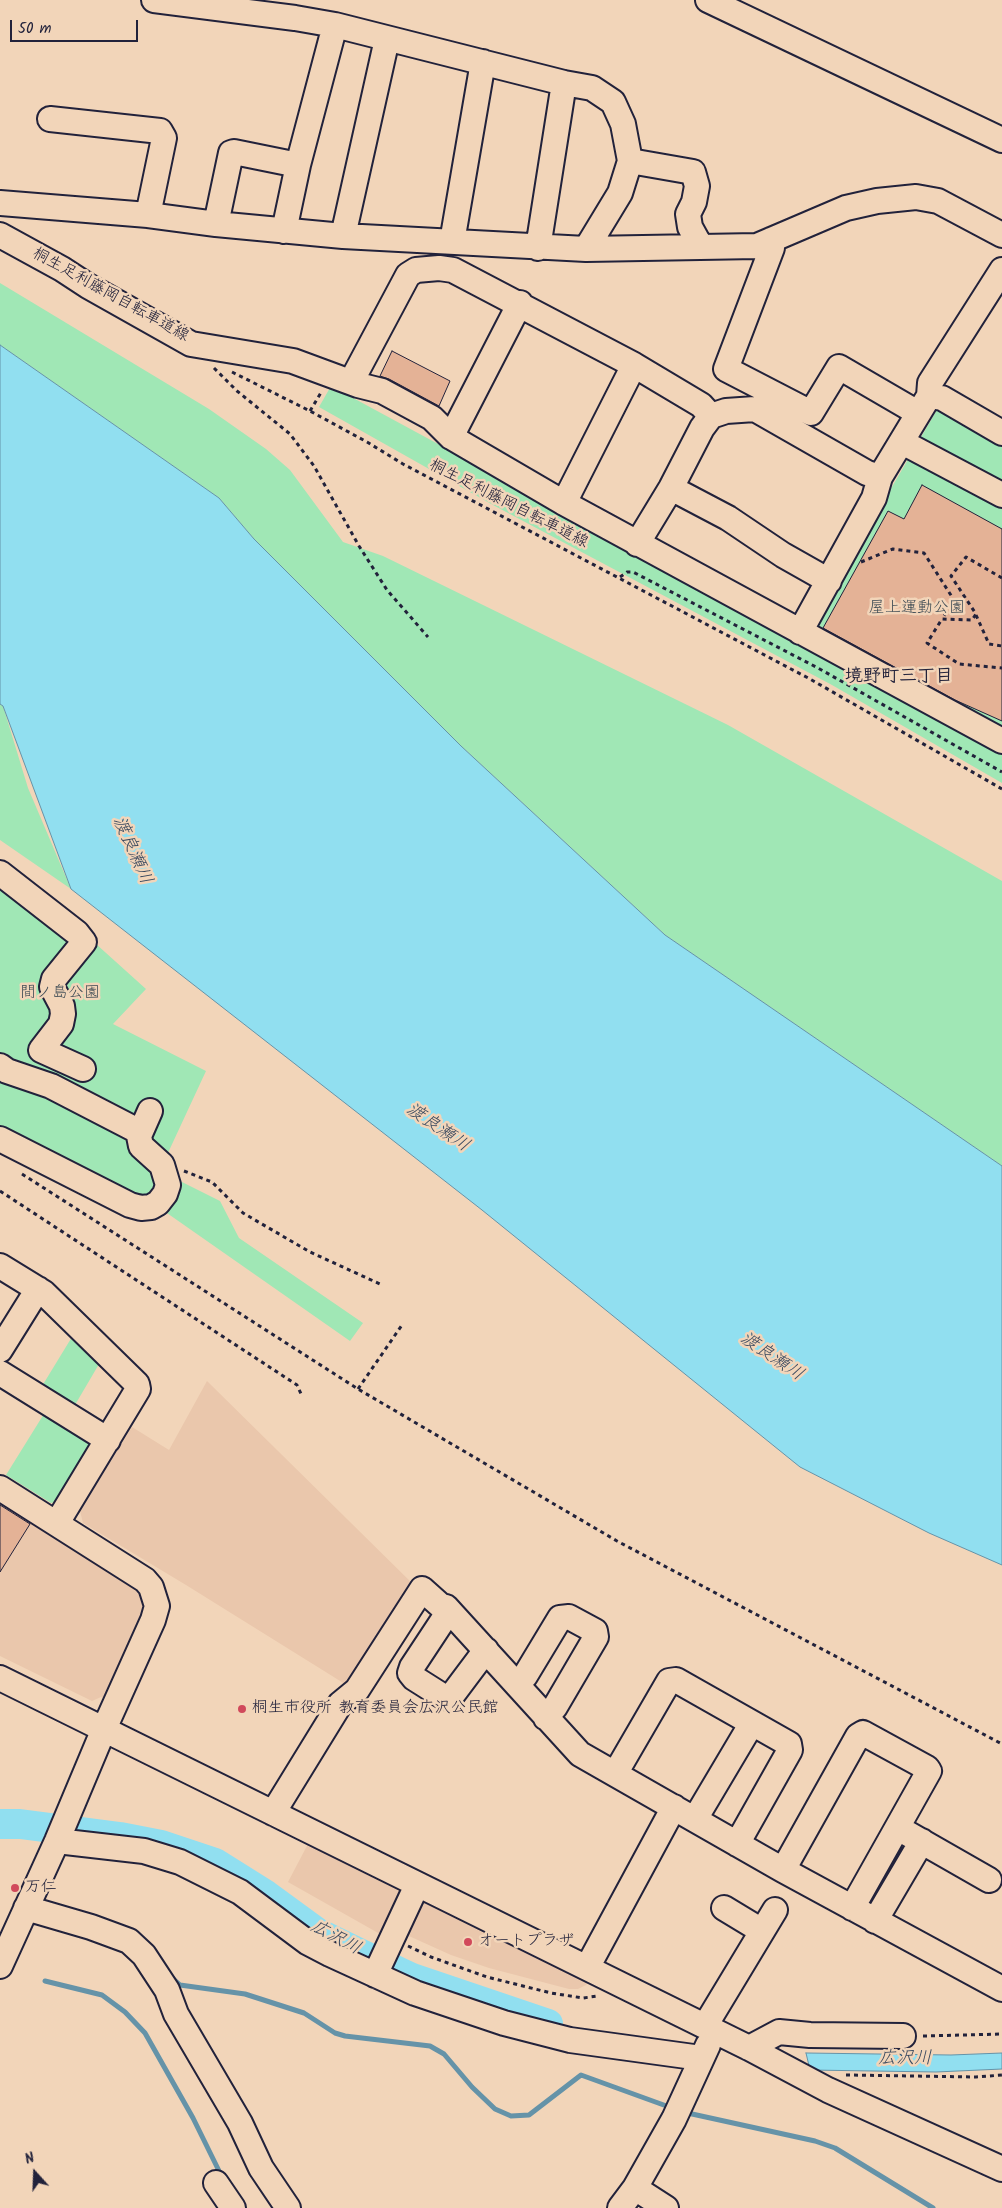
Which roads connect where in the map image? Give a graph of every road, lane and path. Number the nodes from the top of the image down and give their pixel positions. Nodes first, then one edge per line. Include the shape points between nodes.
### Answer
1 (154, 0) edge
2 (708, 0) edge
3 (196, 3) edge
4 (298, 9) edge
5 (335, 25) junction
6 (387, 39) junction
7 (483, 62) junction
8 (564, 83) junction
9 (50, 118) dead end
10 (1002, 140) edge
11 (630, 161) junction
12 (298, 165) junction
13 (0, 203) edge
14 (148, 215) junction
15 (216, 224) junction
16 (284, 231) junction
17 (0, 235) edge
18 (1002, 235) edge
19 (343, 236) junction
20 (771, 240) junction
21 (452, 242) junction
22 (701, 247) junction
23 (538, 248) junction
24 (586, 249) junction
25 (1002, 270) edge
26 (520, 304) junction
27 (207, 357) junction
28 (634, 365) junction
29 (231, 372) dead end
30 (355, 384) junction
31 (317, 399) dead end
32 (920, 410) junction
33 (310, 411) junction
34 (711, 416) junction
35 (1002, 433) edge
36 (451, 437) junction
37 (902, 442) junction
38 (880, 477) junction
39 (670, 488) junction
40 (1002, 496) edge
41 (564, 503) junction
42 (637, 544) junction
43 (859, 563) dead end
44 (619, 577) junction
45 (1002, 578) edge
46 (829, 581) junction
47 (976, 614) junction
48 (942, 619) junction
49 (800, 632) junction
50 (428, 637) dead end
51 (1002, 646) edge
52 (1002, 668) edge
53 (1002, 741) edge
54 (1002, 772) edge
55 (1002, 789) edge
56 (0, 873) edge
57 (41, 1050) junction
58 (83, 1069) dead end
59 (10, 1070) edge
60 (0, 1139) edge
61 (162, 1165) junction
62 (16, 1170) dead end
63 (0, 1191) edge
64 (0, 1266) edge
65 (380, 1284) dead end
66 (38, 1289) junction
67 (402, 1325) dead end
68 (0, 1350) edge
69 (0, 1373) edge
70 (358, 1390) junction
71 (302, 1396) dead end
72 (108, 1440) junction
73 (0, 1488) edge
74 (57, 1523) junction
75 (448, 1609) junction
76 (486, 1650) junction
77 (0, 1678) edge
78 (516, 1683) junction
79 (546, 1718) junction
80 (752, 1723) junction
81 (104, 1729) junction
82 (1002, 1744) edge
83 (615, 1774) junction
84 (674, 1807) junction
85 (273, 1813) junction
86 (695, 1819) junction
87 (898, 1828) junction
88 (58, 1839) junction
89 (922, 1841) junction
90 (737, 1844) junction
91 (783, 1870) junction
92 (989, 1880) dead end
93 (417, 1885) junction
94 (26, 1908) junction
95 (724, 1908) dead end
96 (852, 1908) junction
97 (775, 1910) dead end
98 (875, 1922) junction
99 (762, 1931) junction
100 (383, 1959) junction
101 (0, 1966) edge
102 (587, 1968) junction
103 (627, 1988) junction
104 (1002, 1990) edge
105 (710, 2029) junction
106 (1002, 2034) edge
107 (903, 2036) joint
108 (749, 2048) junction
109 (701, 2058) junction
110 (1002, 2075) edge
111 (828, 2090) junction
112 (1002, 2169) edge
113 (216, 2183) dead end
114 (635, 2188) junction
115 (232, 2208) edge
116 (288, 2208) edge
117 (620, 2208) edge
118 (666, 2208) edge

1 - 3 street
2 - 10 street
3 - 4 street
4 - 5 street
5 - 6 street
5 - 12 street
6 - 7 street
6 - 19 street
7 - 8 street
7 - 21 street
8 - 11 street via 592,88 613,102 623,124
8 - 23 street
9 - 14 street via 160,131 164,138
11 - 22 street via 693,172 697,186 688,214 690,227
11 - 24 street via 620,193
12 - 15 street via 231,153
12 - 16 street
13 - 14 street
14 - 15 street
15 - 16 street
16 - 19 street
17 - 27 street
18 - 20 street via 938,201 916,197 846,208
19 - 21 street
20 - 22 street via 757,246
20 - 32 street via 772,248 726,368 811,413 840,367
21 - 23 street
22 - 24 street
23 - 24 street
25 - 32 street via 930,383
26 - 28 street
26 - 30 street via 453,270 416,270 408,275
26 - 36 street
27 - 30 street via 293,361
27 - 50 path via 237,391 290,434 314,466 387,590
28 - 34 street via 701,405
28 - 41 street
29 - 33 path, 桐生足利藤岡自転車道線
30 - 36 street via 373,400 426,430
31 - 33 path
32 - 35 street via 942,398
32 - 37 street
33 - 44 path, 桐生足利藤岡自転車道線 via 411,469
34 - 38 street via 726,411 755,409 866,473
34 - 39 street
36 - 41 street
37 - 38 street
37 - 40 street
38 - 46 street via 874,498
39 - 42 street
39 - 46 street via 728,518
41 - 42 street
42 - 49 street
43 - 48 path via 893,549 924,553 954,600
44 - 54 path via 633,572 818,668
44 - 55 path, 桐生足利藤岡自転車道線 via 810,679
45 - 47 path via 966,557 951,576
46 - 49 street
47 - 48 path via 972,620
47 - 51 path via 989,644
48 - 52 path via 927,642 959,664
49 - 53 street
56 - 57 street via 77,933 84,942 54,980 52,987 63,1014 61,1024
57 - 58 street
57 - 59 street
59 - 61 street via 145,1121 138,1136 140,1146
60 - 61 street via 112,1197 141,1208 158,1203 165,1194 168,1185
61 - 65 path via 212,1182 243,1213 310,1252
62 - 70 path
63 - 71 path via 296,1384
64 - 66 street
66 - 68 street
66 - 72 street via 50,1297 137,1384 138,1389
67 - 70 path
69 - 72 street
70 - 82 path via 617,1541
72 - 74 street
73 - 74 street
74 - 81 street via 145,1580 155,1596 157,1606 153,1620
75 - 76 street
75 - 76 street via 412,1667 410,1673 414,1678 450,1698
75 - 85 street via 422,1589 357,1690 340,1704
76 - 78 street
77 - 81 street
78 - 79 street
78 - 79 street via 524,1676 560,1618 569,1617 595,1631 596,1636
79 - 83 street via 580,1754
80 - 83 street via 676,1680 669,1681
80 - 86 street
80 - 90 street via 789,1744 790,1750
81 - 85 street
81 - 88 street
83 - 84 street
84 - 86 street
84 - 102 street
85 - 93 street
86 - 90 street
87 - 89 street
87 - 91 street via 929,1772 927,1768 860,1734
87 - 96 street
88 - 94 street
88 - 100 street via 144,1851 180,1862 240,1892 308,1942
89 - 92 street
89 - 98 street
90 - 91 street
91 - 96 street
93 - 100 street
93 - 102 street
94 - 101 street
94 - 116 street via 129,1941 144,1956 167,1990 176,2014 240,2123 262,2168
95 - 99 street
96 - 98 street
97 - 99 street
98 - 104 street
99 - 105 street
100 - 103 path via 431,1957 487,1977 583,1998
100 - 109 street via 415,1993 504,2023 570,2040
102 - 103 street
103 - 105 street
105 - 108 street
105 - 109 street
106 - 107 path
107 - 108 street via 779,2032
108 - 111 street
109 - 114 street via 674,2120
110 - 111 path via 842,2075 836,2077
111 - 112 street
113 - 115 street
114 - 117 street
114 - 118 street

